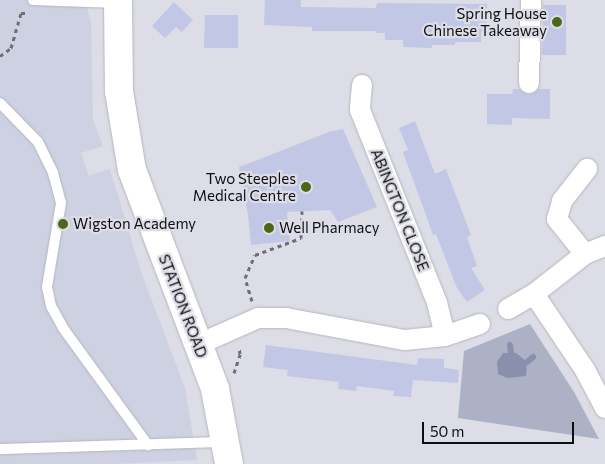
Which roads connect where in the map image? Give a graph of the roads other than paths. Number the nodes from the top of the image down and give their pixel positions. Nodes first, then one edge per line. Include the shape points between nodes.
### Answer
1 (34, 0) edge
2 (531, 0) edge
3 (118, 2) edge
4 (530, 83) dead end
5 (362, 85) dead end
6 (0, 103) edge
7 (587, 169) dead end
8 (605, 246) edge
9 (585, 254) junction
10 (534, 294) junction
11 (508, 308) dead end
12 (480, 324) dead end
13 (445, 336) junction
14 (197, 345) junction
15 (605, 408) edge
16 (148, 444) junction
17 (0, 450) edge
18 (228, 453) edge

1 - 3 lane
2 - 4 street
3 - 14 main road, STATION ROAD via 119,91 132,170
5 - 13 street, ABINGTON CLOSE via 360,110 437,303
6 - 16 lane via 38,142 53,173 60,203 47,287 51,306
7 - 9 street via 562,201 557,219
8 - 9 street
9 - 10 street
10 - 11 street
10 - 15 street via 585,370
12 - 13 street
13 - 14 street via 405,340 286,318 258,318
14 - 18 main road, STATION ROAD via 215,389
16 - 17 lane
16 - 18 lane

